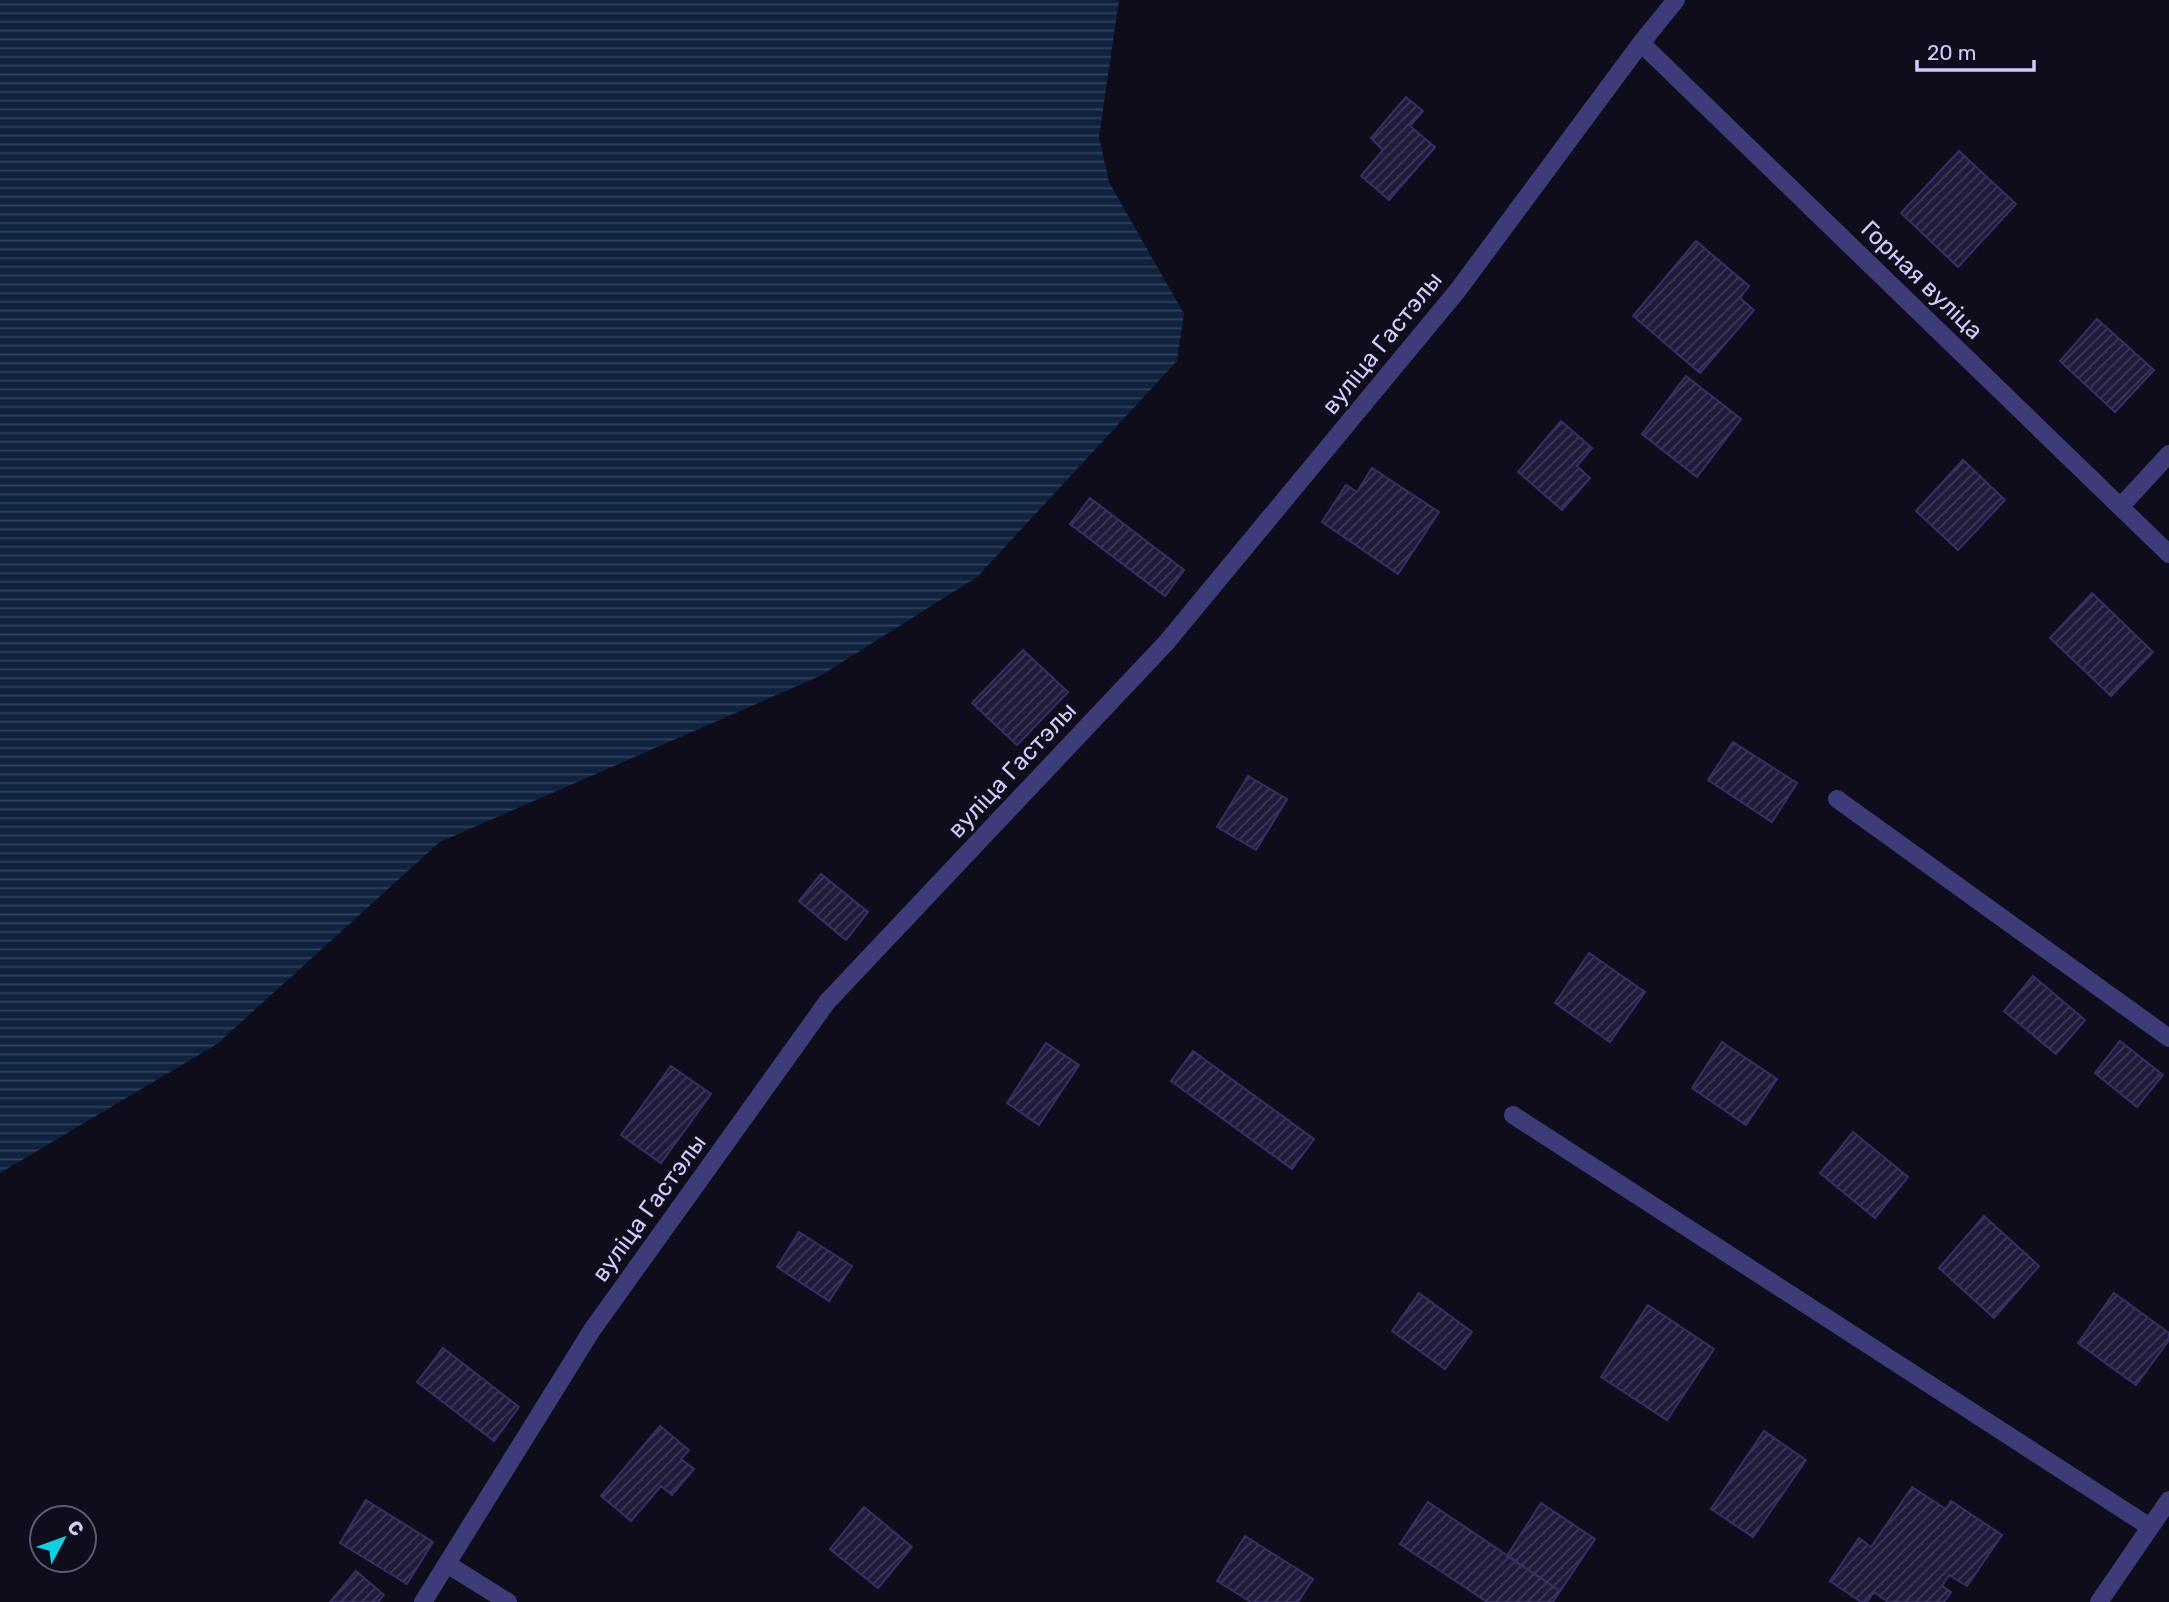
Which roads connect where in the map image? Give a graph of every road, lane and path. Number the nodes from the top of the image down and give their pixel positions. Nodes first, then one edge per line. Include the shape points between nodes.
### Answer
1 (1676, 0) edge
2 (1641, 43) junction
3 (2169, 454) edge
4 (2121, 506) junction
5 (2169, 554) edge
6 (1837, 799) dead end
7 (2169, 1038) edge
8 (1513, 1115) dead end
9 (2169, 1500) edge
10 (2150, 1527) junction
11 (447, 1564) junction
12 (423, 1602) edge
13 (508, 1602) edge
14 (2099, 1602) edge

1 - 2 street, вуліца Гастэлы
2 - 4 street, Горная вуліца
2 - 11 street, вуліца Гастэлы via 1458,290 1166,643 827,1002 592,1330
3 - 4 street
4 - 5 street, Горная вуліца
6 - 7 street
8 - 10 street
9 - 10 street
10 - 14 street
11 - 12 street, вуліца Гастэлы
11 - 13 street

